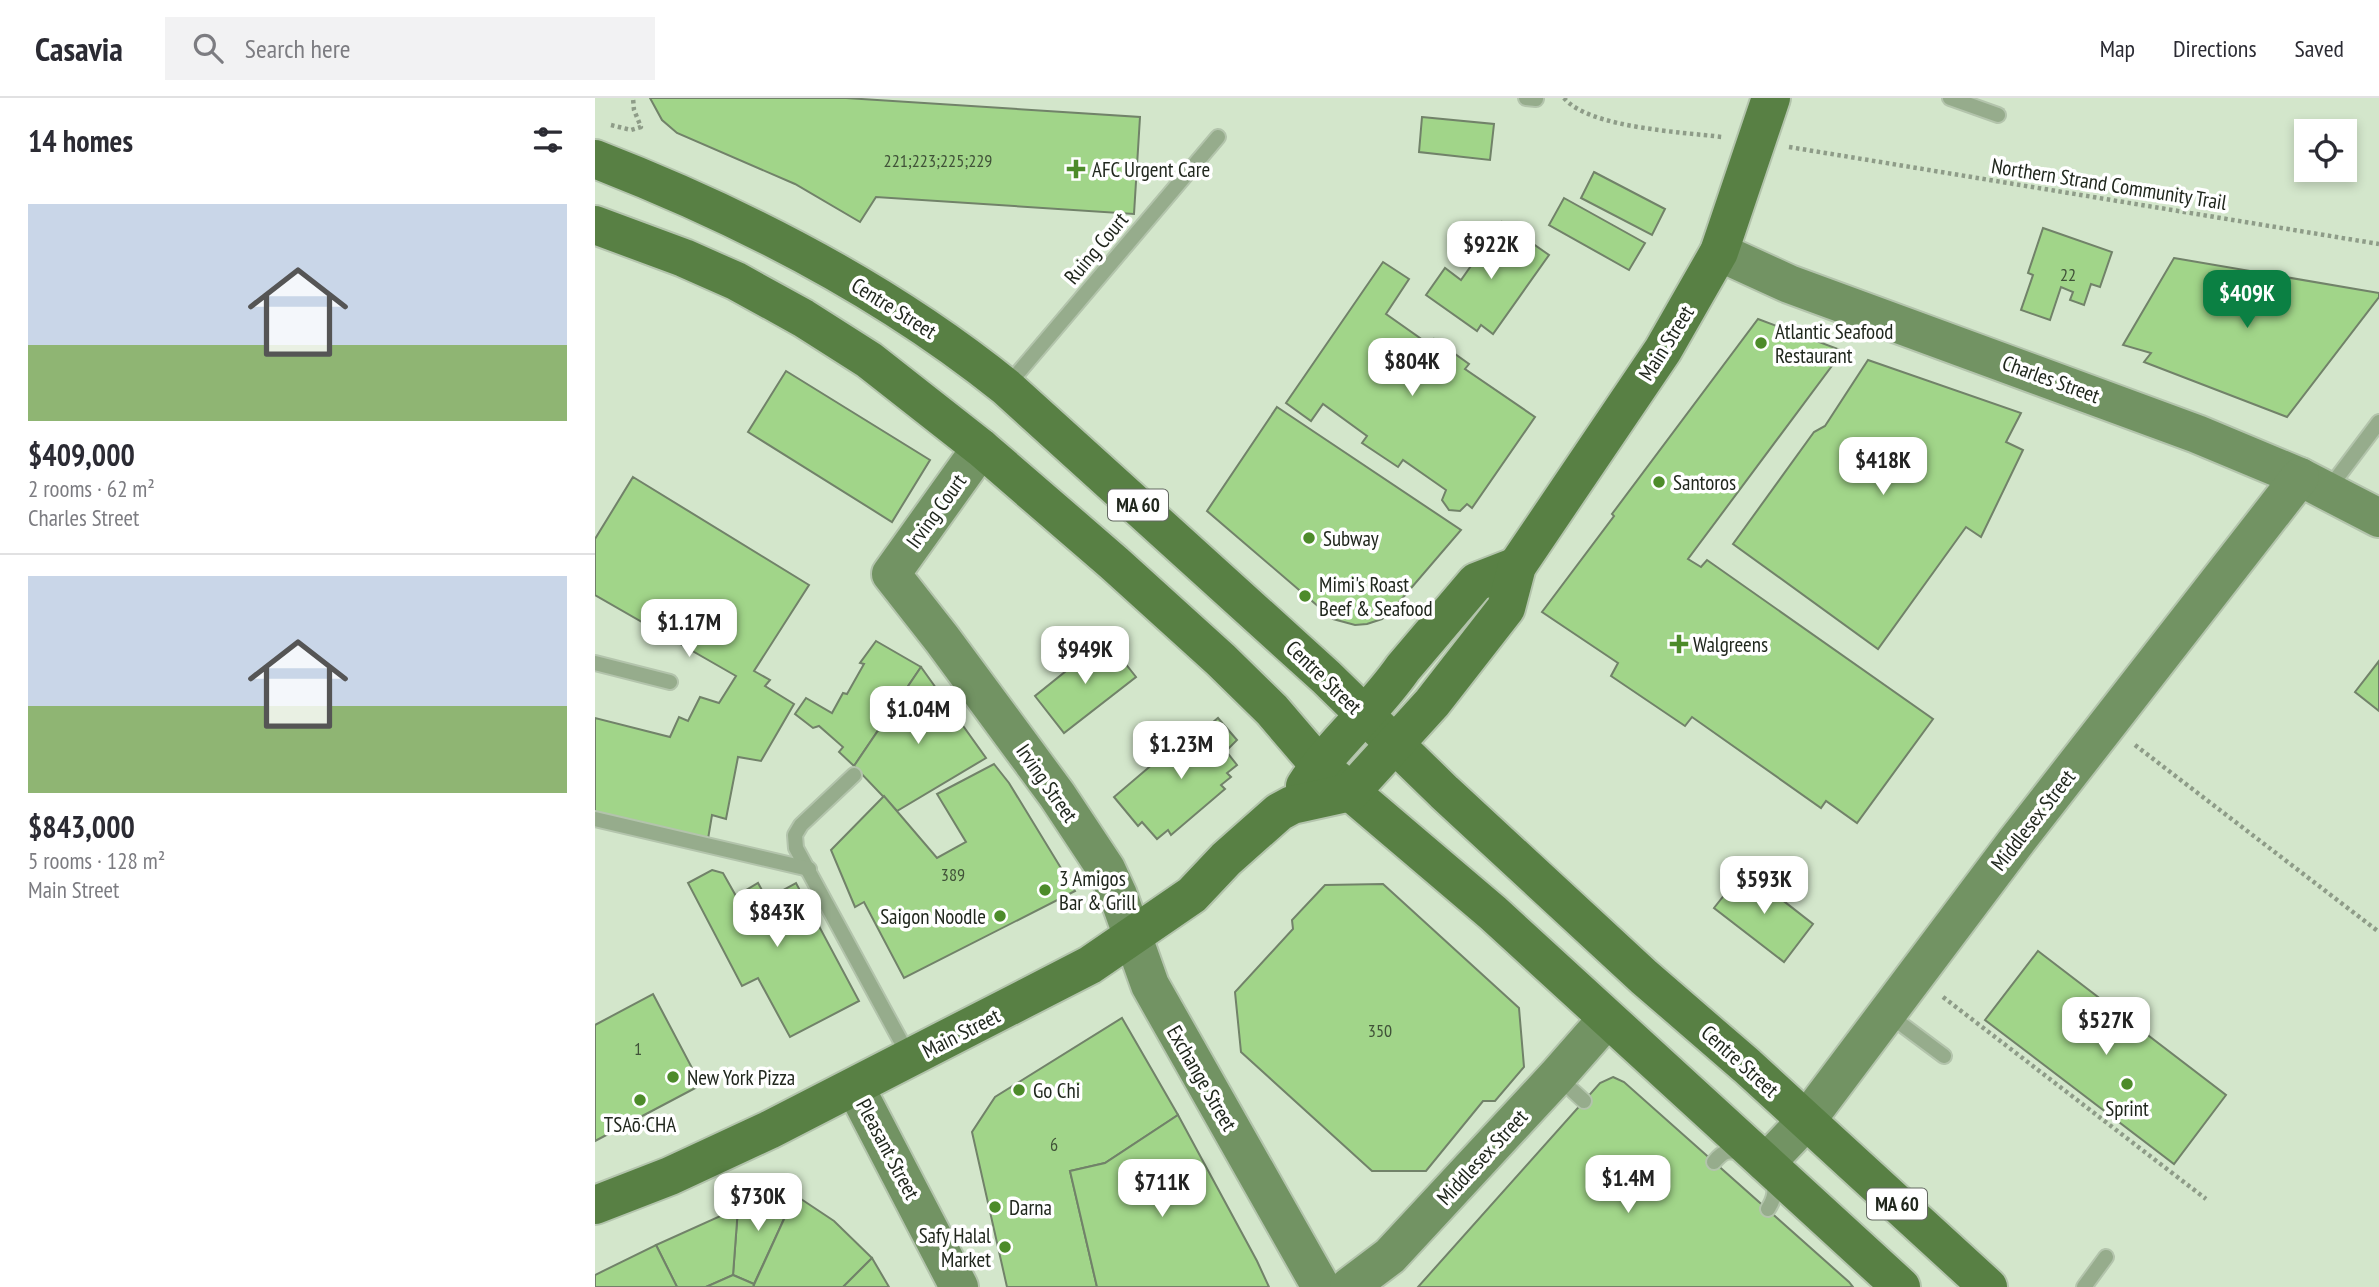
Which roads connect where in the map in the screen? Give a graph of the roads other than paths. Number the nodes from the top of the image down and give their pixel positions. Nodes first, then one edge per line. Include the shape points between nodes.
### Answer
1 (1526, 98) edge
2 (1771, 98) edge
3 (1951, 98) edge
4 (1536, 99) edge
5 (1998, 115) dead end
6 (1218, 136) dead end
7 (595, 159) edge
8 (595, 225) edge
9 (1719, 252) junction
10 (1006, 387) junction
11 (2379, 422) edge
12 (981, 448) junction
13 (2313, 484) junction
14 (2379, 518) edge
15 (1517, 566) junction
16 (891, 574) joint
17 (595, 663) edge
18 (670, 682) dead end
19 (1363, 715) junction
20 (1395, 746) junction
21 (1319, 765) junction
22 (853, 775) dead end
23 (1351, 792) junction
24 (1292, 805) junction
25 (595, 819) edge
26 (809, 869) junction
27 (1133, 937) junction
28 (1886, 1012) junction
29 (1607, 1019) junction
30 (1944, 1056) dead end
31 (910, 1059) junction
32 (855, 1087) junction
33 (1806, 1121) junction
34 (1714, 1161) dead end
35 (1766, 1163) junction
36 (595, 1205) edge
37 (1768, 1209) dead end
38 (2106, 1257) dead end
39 (959, 1287) edge
40 (1321, 1287) edge
41 (1349, 1287) edge
42 (1901, 1287) edge
43 (1988, 1287) edge
44 (2084, 1287) edge

1 - 4 lane
2 - 9 main road, Main Street
3 - 5 lane
6 - 10 lane, Ruing Court
7 - 10 main road, Centre Street / MA 60 via 773,236 956,346
8 - 12 main road, MA 60 via 736,281 803,318 869,360
9 - 13 street, Charles Street via 1789,284 2197,434
9 - 15 main road, Main Street via 1663,350
10 - 19 main road, Centre Street / MA 60
11 - 13 lane
12 - 16 street, Irving Court
12 - 21 main road, MA 60 via 1221,660
13 - 14 street, Charles Street
13 - 28 street, Middlesex Street via 2108,724
15 - 19 main road, Main Street via 1476,582
15 - 20 main road, Main Street via 1506,608
16 - 27 street, Irving Street via 1057,795 1106,869
17 - 18 lane
19 - 20 main road, Centre Street / MA 60
19 - 21 main road, Main Street
20 - 23 main road, Main Street
20 - 33 main road, Centre Street / MA 60
21 - 23 main road, MA 60
21 - 24 main road, Main Street
22 - 26 lane via 795,835 796,848
23 - 24 main road, Main Street
23 - 29 main road, MA 60 via 1493,912
24 - 27 main road, Main Street via 1226,859 1192,895
25 - 26 lane
26 - 31 lane
27 - 31 main road, Main Street via 1090,965
27 - 40 street, Exchange Street via 1150,985
28 - 30 lane
28 - 33 street, Middlesex Street
29 - 35 main road, MA 60
29 - 41 street, Middlesex Street via 1571,1089 1390,1256
31 - 32 main road, Main Street
32 - 36 main road, Main Street via 682,1170
32 - 39 street, Pleasant Street
33 - 35 street, Middlesex Street
33 - 43 main road, Centre Street / MA 60
34 - 35 lane via 1728,1150
35 - 37 lane via 1775,1190
35 - 42 main road, MA 60
38 - 44 lane

